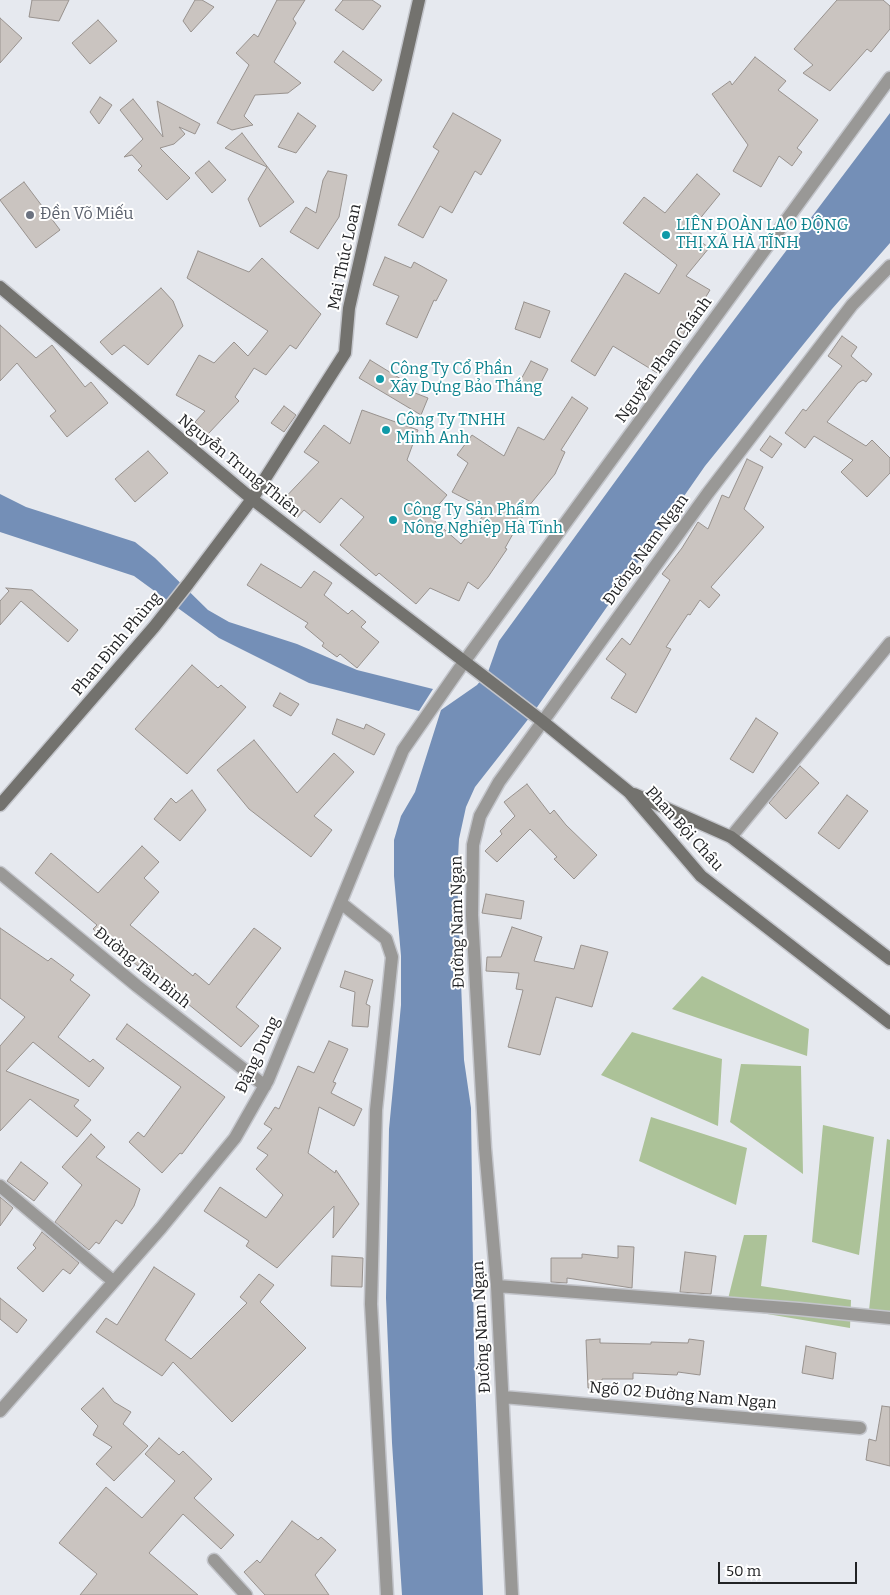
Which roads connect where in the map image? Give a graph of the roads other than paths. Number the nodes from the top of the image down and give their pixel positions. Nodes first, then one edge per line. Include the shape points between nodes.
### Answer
1 (419, 0) edge
2 (890, 78) edge
3 (890, 266) edge
4 (0, 287) edge
5 (252, 499) junction
6 (890, 643) edge
7 (464, 662) junction
8 (542, 721) junction
9 (629, 792) junction
10 (0, 805) edge
11 (731, 837) junction
12 (0, 873) edge
13 (340, 903) junction
14 (890, 959) edge
15 (890, 1023) edge
16 (265, 1086) junction
17 (0, 1186) edge
18 (113, 1281) junction
19 (497, 1286) junction
20 (890, 1318) edge
21 (503, 1397) junction
22 (0, 1411) edge
23 (860, 1428) dead end
24 (214, 1560) dead end
25 (246, 1595) edge
26 (387, 1595) edge
27 (512, 1595) edge

1 - 5 street, Mai Thúc Loan via 349,308 345,353
2 - 7 street, Nguyễn Phan Chánh
3 - 8 street, Đường Nam Ngạn via 852,305 708,493
4 - 5 street, Nguyễn Trung Thiên
5 - 7 street, Nguyễn Trung Thiên
5 - 10 street, Phan Đình Phùng via 169,608
6 - 11 street
7 - 8 street, Nguyễn Trung Thiên
7 - 13 street, Đặng Dung via 404,750
8 - 9 street, Nguyễn Trung Thiên
8 - 19 street, Đường Nam Ngạn via 485,807 473,845 472,925
9 - 11 street, Phan Bội Châu
9 - 15 street, Phan Bội Châu via 701,876
11 - 14 street, Phan Bội Châu
12 - 16 street, Đường Tân Bình
13 - 16 street, Đặng Dung
13 - 26 street via 386,939 392,957 376,1110 371,1304
16 - 18 street, Đặng Dung via 235,1138
17 - 18 street
18 - 22 street, Đặng Dung
19 - 20 street
19 - 21 street, Đường Nam Ngạn
21 - 23 street, Ngõ 02 Đường Nam Ngạn
21 - 27 street, Đường Nam Ngạn
24 - 25 street

